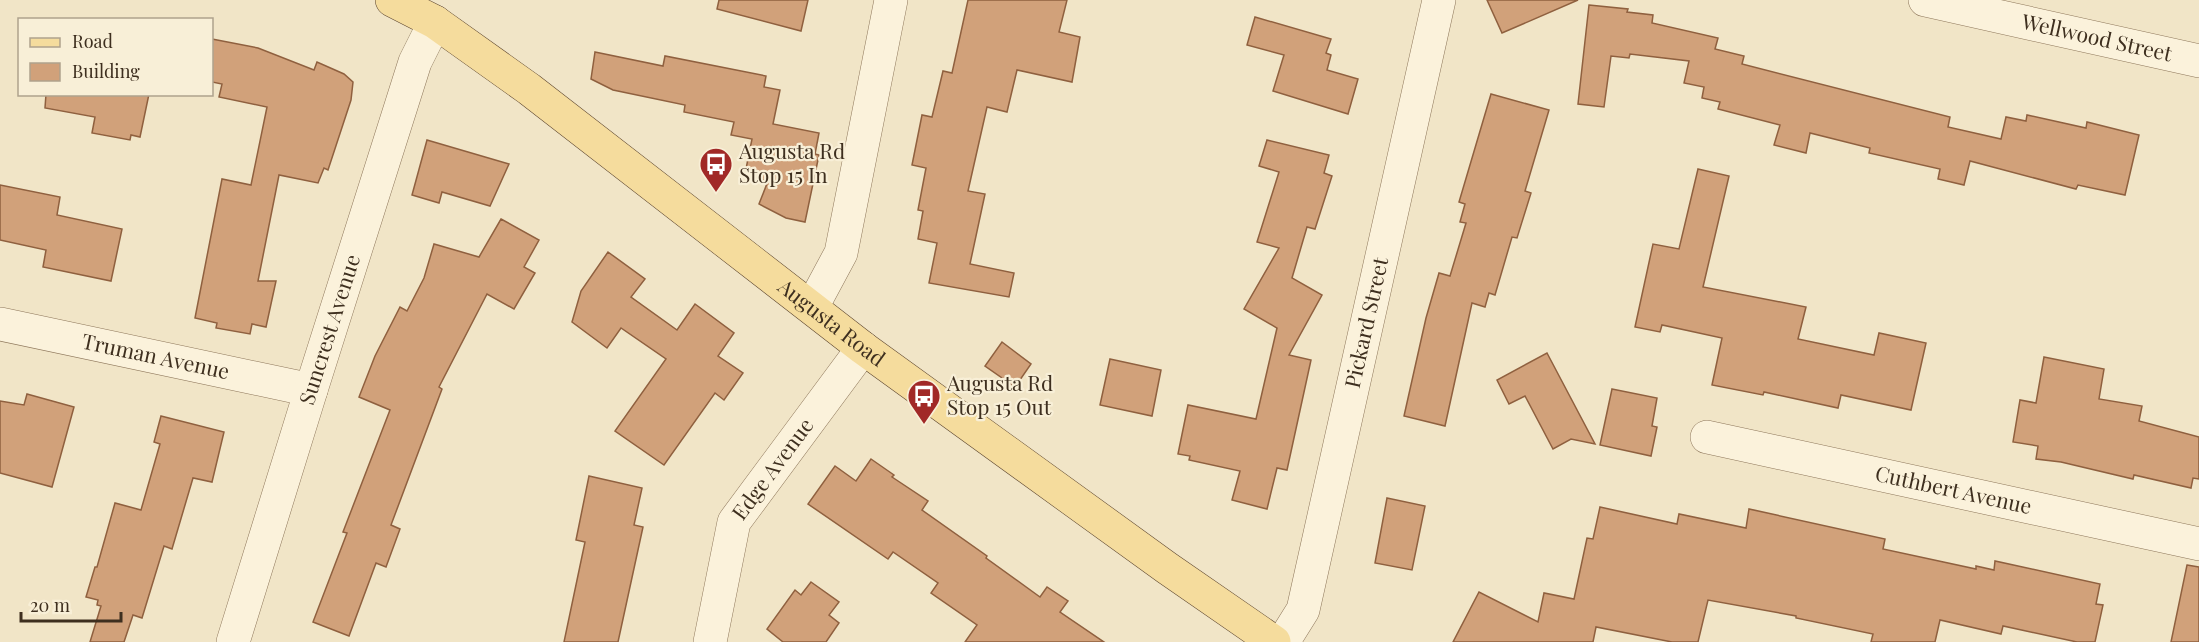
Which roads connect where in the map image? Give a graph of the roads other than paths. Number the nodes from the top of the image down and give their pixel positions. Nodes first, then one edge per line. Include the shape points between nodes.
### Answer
1 (392, 0) edge
2 (891, 0) edge
3 (1438, 0) edge
4 (1925, 0) edge
5 (435, 22) junction
6 (2199, 61) edge
7 (812, 307) junction
8 (0, 324) edge
9 (863, 348) junction
10 (310, 390) junction
11 (1707, 438) dead end
12 (2199, 544) edge
13 (233, 642) edge
14 (710, 642) edge
15 (1274, 642) edge
16 (1283, 642) edge

1 - 5 main road, Augusta Road
2 - 7 street via 841,253
3 - 16 street, Pickard Street via 1303,610
4 - 6 street, Wellwood Street
5 - 7 main road, Augusta Road via 529,88
5 - 10 street, Suncrest Avenue via 415,62
7 - 9 main road, Augusta Road
8 - 10 street, Truman Avenue
9 - 14 street, Edge Avenue via 734,522
9 - 15 main road, Augusta Road
10 - 13 street, Suncrest Avenue
11 - 12 street, Cuthbert Avenue

